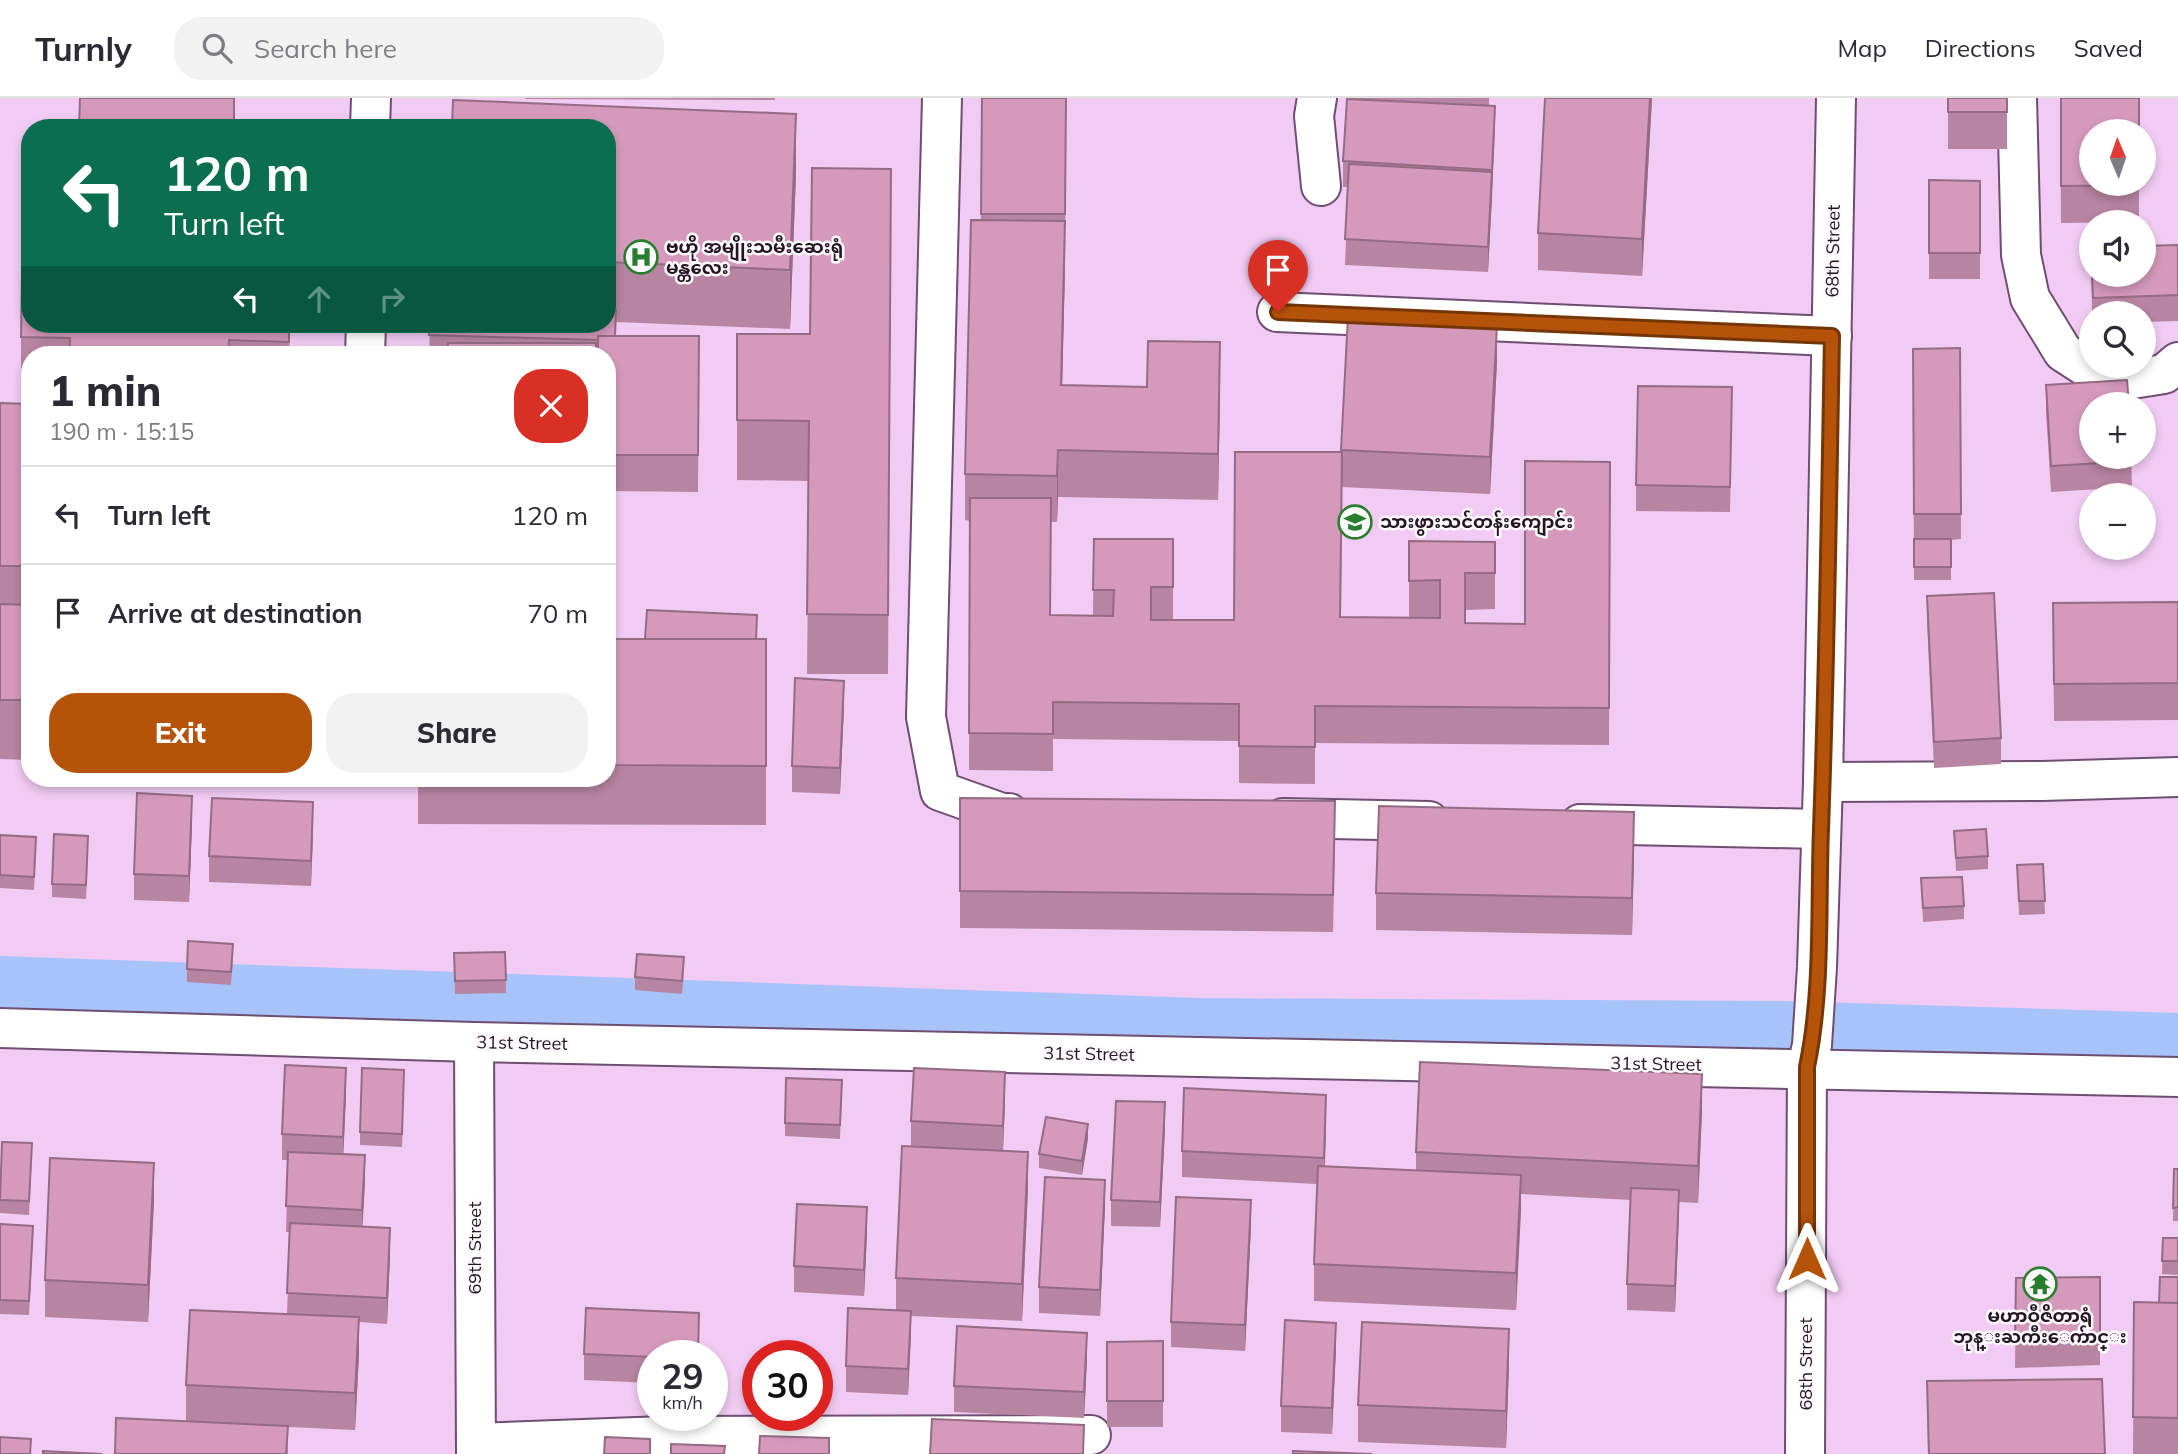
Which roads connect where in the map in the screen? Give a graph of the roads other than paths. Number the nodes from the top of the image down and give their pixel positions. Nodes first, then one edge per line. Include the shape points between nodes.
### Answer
1 (371, 98) edge
2 (942, 98) edge
3 (1317, 98) edge
4 (1836, 98) edge
5 (2017, 98) edge
6 (370, 119) edge
7 (1321, 186) dead end
8 (1278, 312) dead end
9 (1832, 336) junction
10 (2178, 362) edge
11 (2178, 777) edge
12 (1824, 782) junction
13 (1044, 814) edge
14 (1252, 818) edge
15 (1460, 822) edge
16 (1543, 823) edge
17 (1821, 829) junction
18 (0, 1028) edge
19 (474, 1042) junction
20 (1810, 1056) junction
21 (2178, 1077) edge
22 (1091, 1435) dead end
23 (476, 1449) edge
24 (1805, 1454) edge

1 - 6 street
2 - 13 street via 926,717 940,791 1002,813
3 - 7 street via 1314,116
4 - 9 street, 68th Street
5 - 10 street via 2021,255 2029,298 2049,331 2063,352 2094,372 2132,379 2164,374
8 - 9 street
9 - 12 street, 68th Street
11 - 12 street
12 - 17 street, 68th Street
14 - 15 street
16 - 17 street
17 - 20 street, 68th Street
18 - 19 street, 31st Street
19 - 20 street, 31st Street
19 - 23 street, 69th Street
20 - 21 street, 31st Street
20 - 24 street, 68th Street
22 - 23 street via 664,1436

